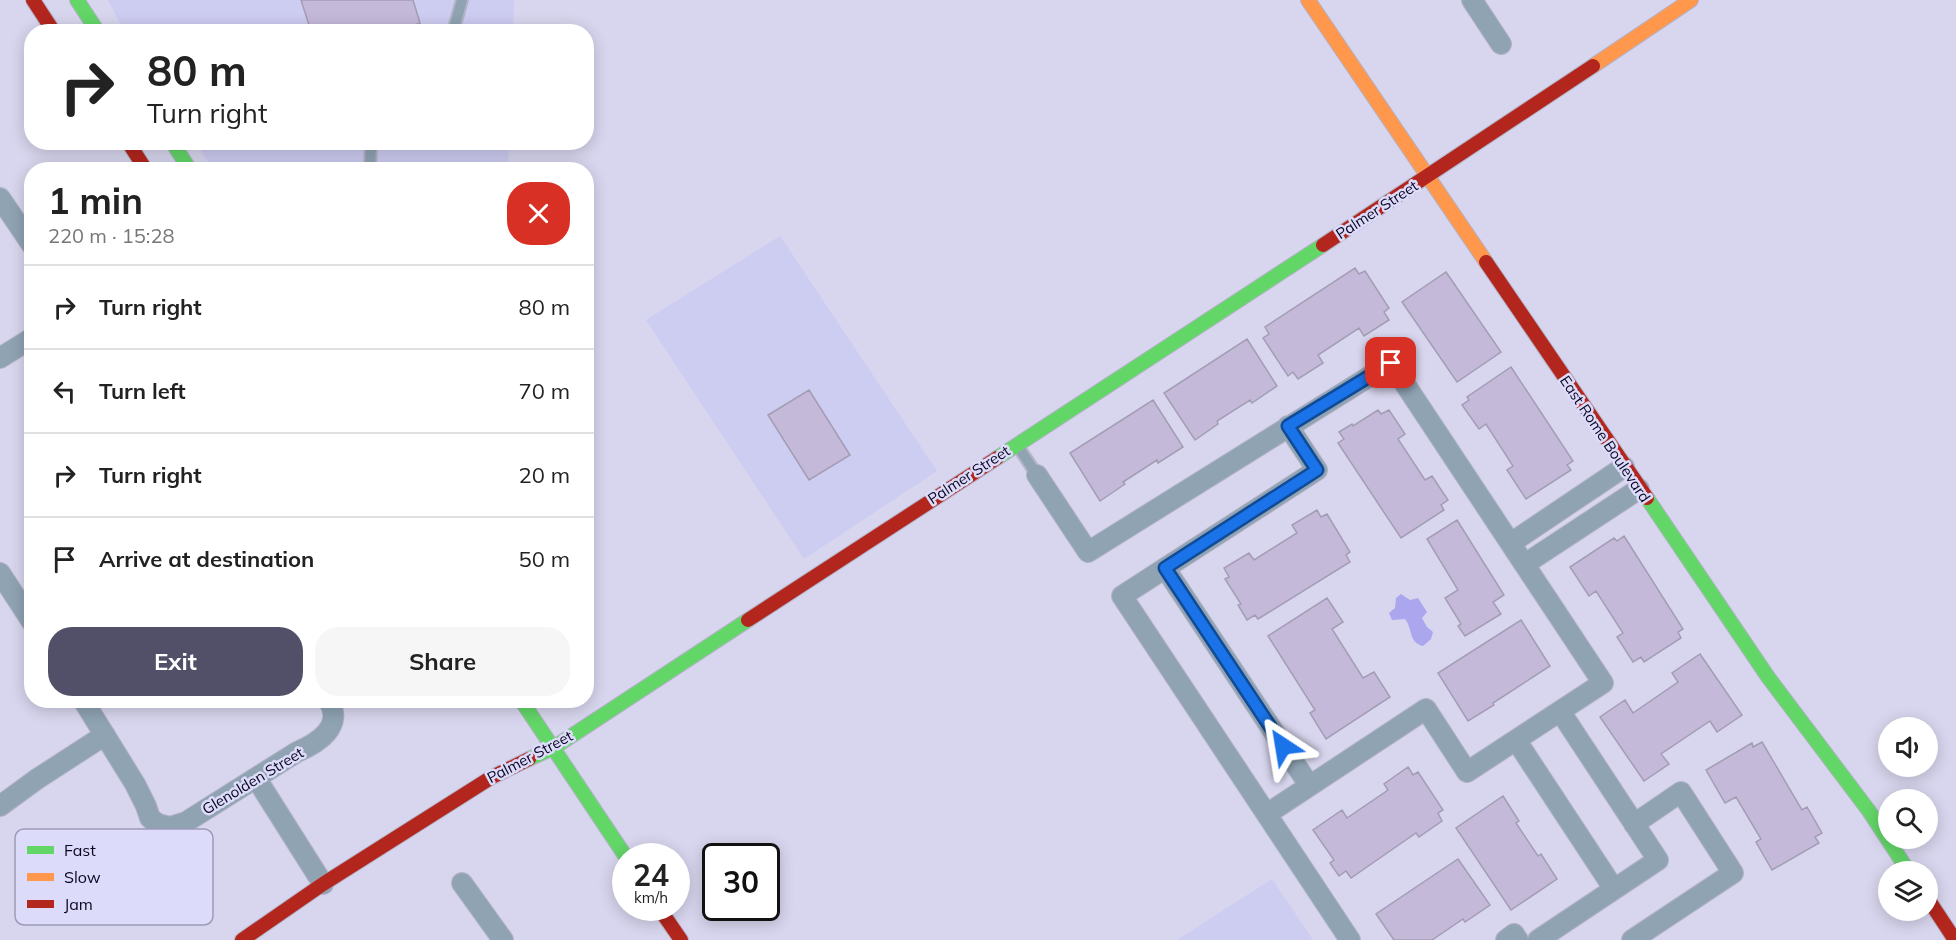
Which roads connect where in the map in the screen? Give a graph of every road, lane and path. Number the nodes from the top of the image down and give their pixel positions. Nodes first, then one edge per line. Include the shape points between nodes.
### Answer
1 (33, 0) edge
2 (77, 0) edge
3 (462, 0) edge
4 (1308, 0) edge
5 (1472, 0) edge
6 (1691, 0) edge
7 (49, 24) edge
8 (93, 24) edge
9 (455, 24) edge
10 (1501, 44) dead end
11 (1427, 177) junction
12 (0, 198) edge
13 (24, 233) edge
14 (24, 343) edge
15 (0, 358) edge
16 (1288, 426) junction
17 (1017, 445) junction
18 (1624, 467) junction
19 (1037, 475) joint
20 (1639, 489) junction
21 (1511, 543) junction
22 (1525, 564) junction
23 (1165, 568) junction
24 (0, 573) edge
25 (24, 610) edge
26 (88, 708) edge
27 (331, 708) edge
28 (526, 708) edge
29 (1560, 711) junction
30 (105, 735) junction
31 (1516, 740) junction
32 (553, 748) junction
33 (256, 778) junction
34 (1309, 785) junction
35 (0, 806) edge
36 (1266, 814) junction
37 (1634, 824) junction
38 (617, 843) edge
39 (1902, 861) edge
40 (462, 883) dead end
41 (323, 884) junction
42 (1614, 889) junction
43 (1938, 914) edge
44 (668, 921) edge
45 (495, 937) edge
46 (242, 940) edge
47 (681, 940) edge
48 (1350, 940) edge
49 (1506, 940) edge
50 (1518, 940) edge
51 (1538, 940) edge
52 (1632, 940) edge
53 (1955, 940) edge

1 - 7 street
2 - 8 street
3 - 9 lane
4 - 11 street, East Rome Boulevard
5 - 10 street
6 - 11 street, Palmer Street
11 - 17 street, Palmer Street
11 - 18 street, East Rome Boulevard
12 - 13 street
14 - 15 street
16 - 19 street via 1088,552
16 - 21 street via 1391,363
16 - 23 street via 1317,470
17 - 19 lane
17 - 32 street, Palmer Street
18 - 20 street, East Rome Boulevard
18 - 21 street
20 - 22 street
20 - 39 street, East Rome Boulevard via 1768,677
21 - 22 street
22 - 29 street via 1603,683
23 - 34 street
23 - 36 street via 1122,596
24 - 25 street
26 - 30 street
27 - 33 street, Glenolden Street via 332,728 315,745
28 - 32 street
29 - 31 street
29 - 37 street
30 - 33 street, Glenolden Street via 135,784 150,818 158,824 170,827 186,822
30 - 35 street
31 - 34 street via 1467,772 1426,709
31 - 42 street
32 - 38 street
32 - 41 street, Palmer Street via 492,777
33 - 41 street
34 - 36 street
36 - 48 street
37 - 42 street via 1658,860
37 - 52 street via 1681,792 1733,873
40 - 45 street
41 - 46 street, Palmer Street
42 - 51 street
43 - 53 street
44 - 47 street
49 - 50 street via 1514,934

